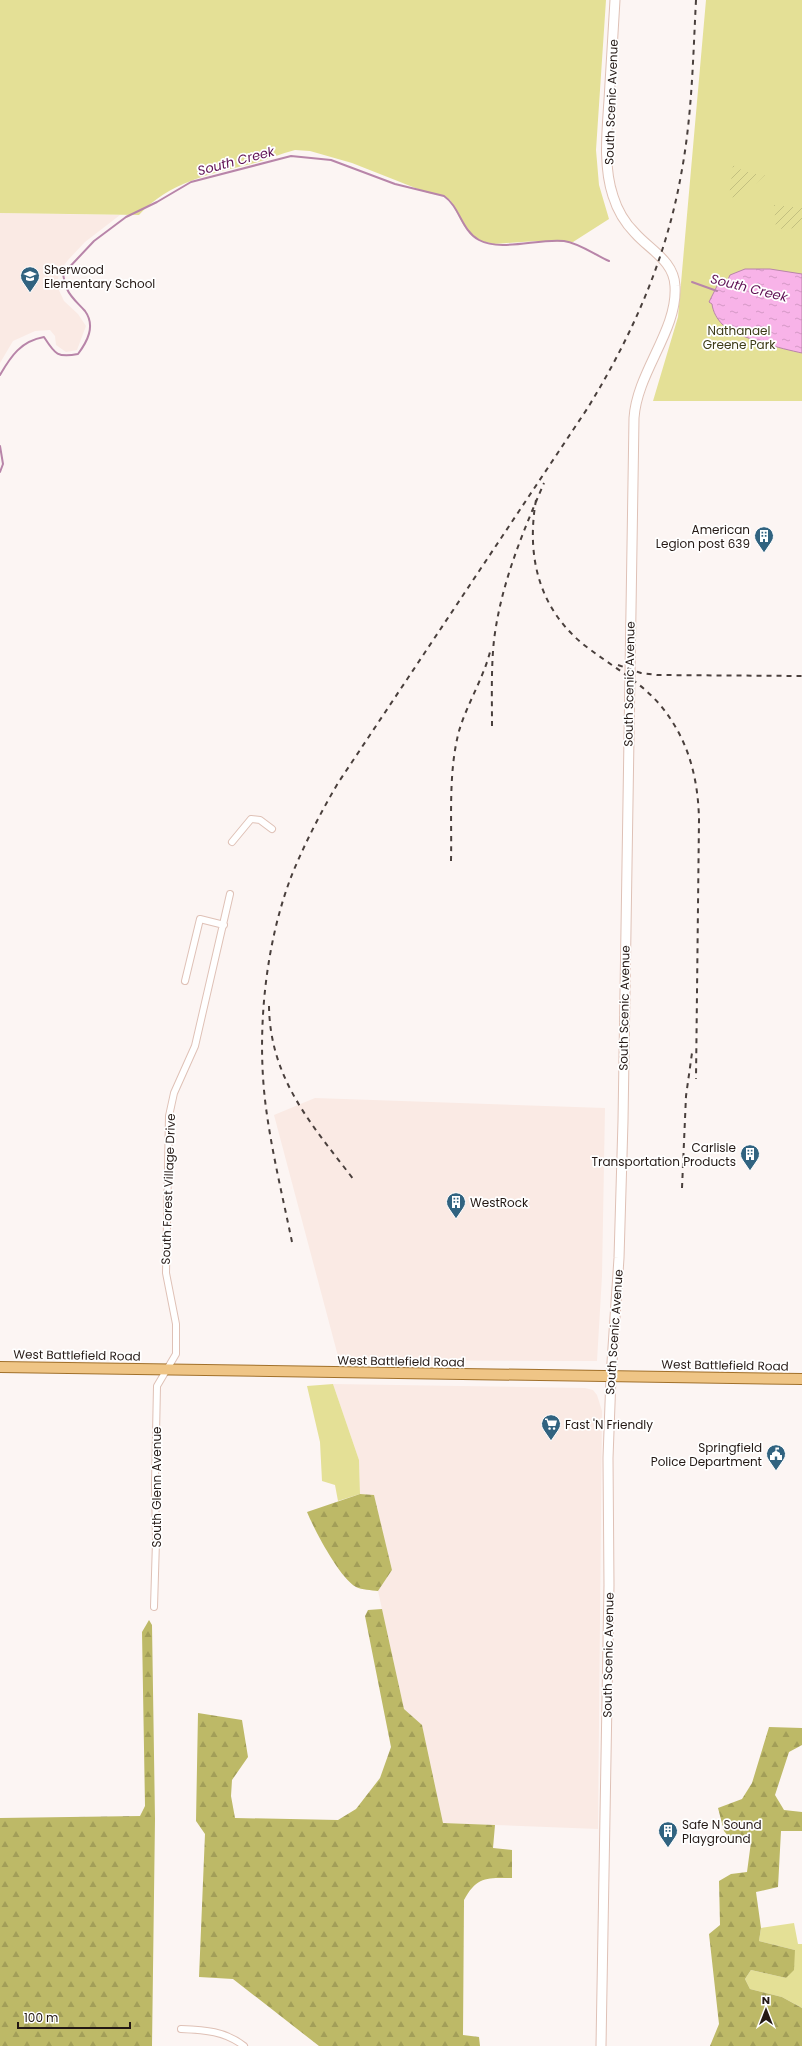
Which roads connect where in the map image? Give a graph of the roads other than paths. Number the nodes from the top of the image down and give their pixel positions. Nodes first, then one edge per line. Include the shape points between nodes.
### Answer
1 (615, 0) edge
2 (272, 829) dead end
3 (232, 842) dead end
4 (230, 894) dead end
5 (224, 925) junction
6 (185, 981) dead end
7 (0, 1367) edge
8 (167, 1370) junction
9 (611, 1377) junction
10 (802, 1379) edge
11 (154, 1607) dead end
12 (181, 2029) dead end
13 (244, 2046) edge
14 (601, 2046) edge

1 - 9 main road, South Scenic Avenue via 607,142 609,179 613,197 625,220 667,263 674,276 676,291 672,312 640,388 634,418 623,1122 619,1258
2 - 3 street via 260,820 251,819
4 - 5 street, South Forest Village Drive
5 - 6 street via 200,919
5 - 8 street, South Forest Village Drive via 195,1046 174,1094 169,1116 166,1273 176,1324 176,1354
7 - 8 main road, West Battlefield Road
8 - 9 main road, West Battlefield Road
8 - 11 street, South Glenn Avenue via 157,1386
9 - 10 main road, West Battlefield Road
9 - 14 main road, South Scenic Avenue
12 - 13 street via 218,2032

